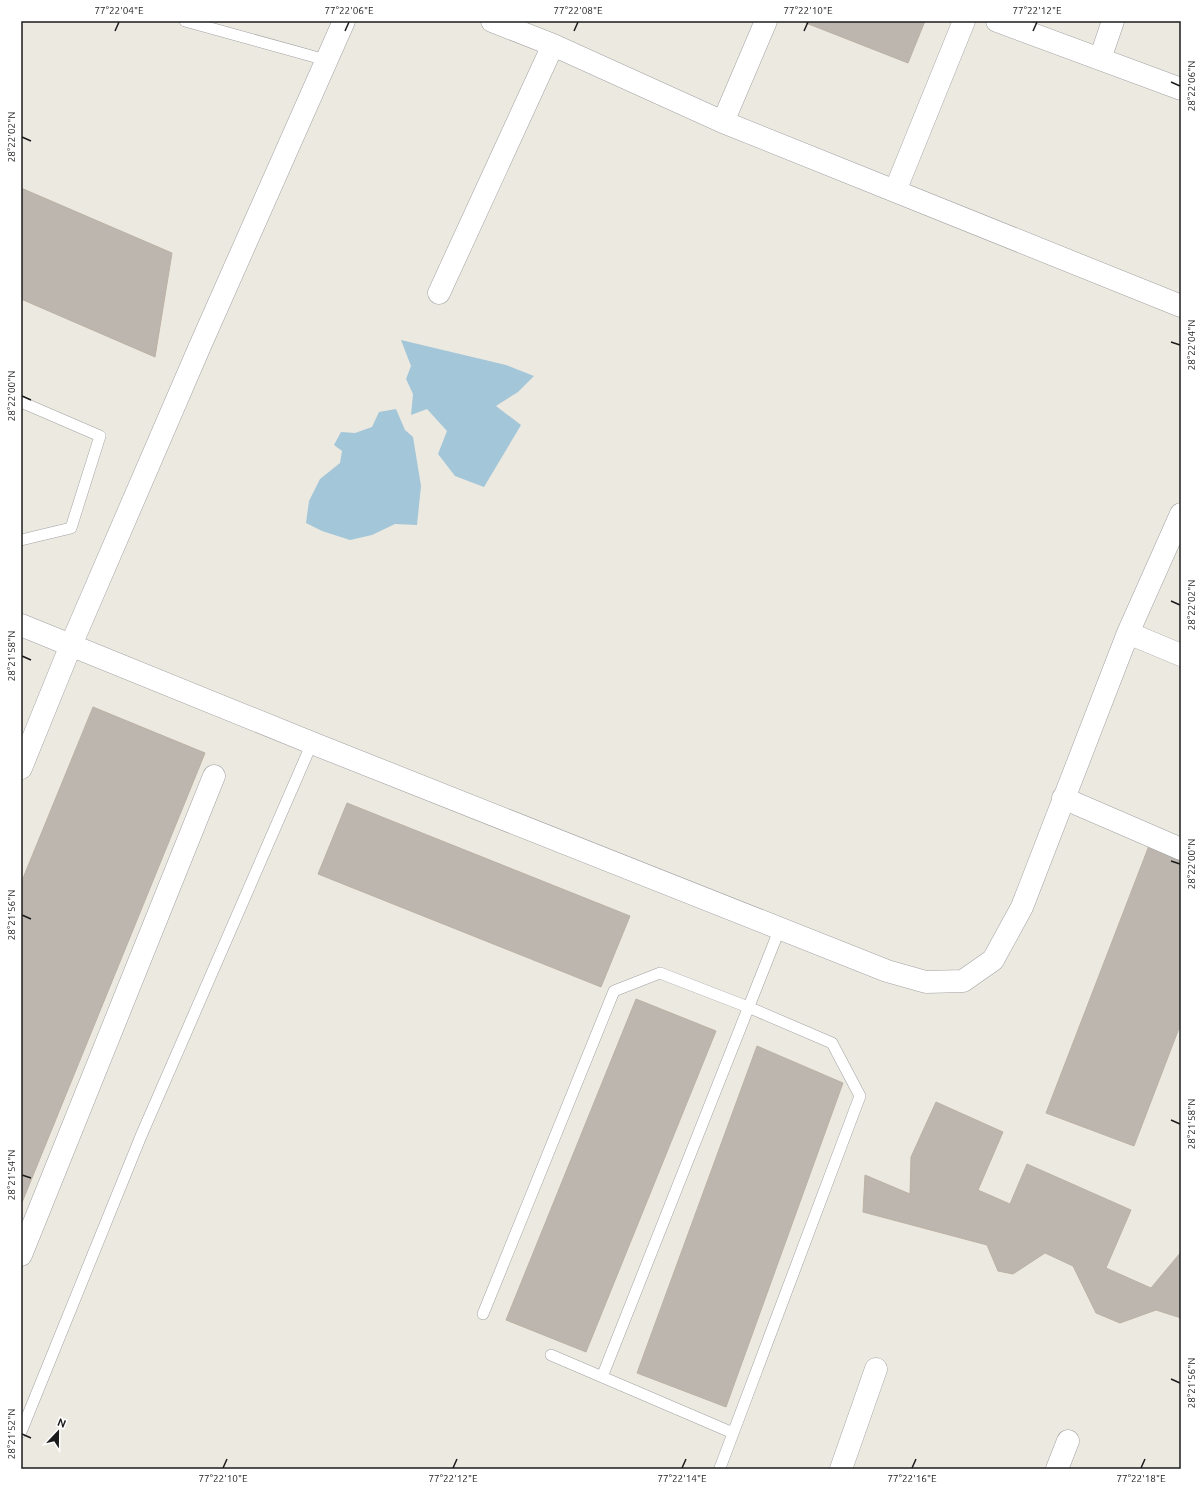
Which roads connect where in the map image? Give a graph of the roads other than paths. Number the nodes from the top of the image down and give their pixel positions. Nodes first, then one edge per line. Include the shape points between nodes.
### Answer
1 (185, 21) edge
2 (344, 21) edge
3 (492, 21) edge
4 (766, 21) edge
5 (964, 21) edge
6 (997, 21) edge
7 (1113, 21) edge
8 (553, 45) junction
9 (1100, 59) junction
10 (326, 60) junction
11 (1181, 89) edge
12 (723, 122) junction
13 (895, 191) junction
14 (439, 293) dead end
15 (1181, 306) edge
16 (21, 402) edge
17 (1181, 514) edge
18 (21, 540) edge
19 (21, 625) edge
20 (1128, 633) junction
21 (71, 645) junction
22 (1181, 655) edge
23 (312, 743) junction
24 (21, 768) edge
25 (214, 776) dead end
26 (1063, 798) junction
27 (1181, 849) edge
28 (780, 928) junction
29 (748, 1007) junction
30 (21, 1255) edge
31 (483, 1314) dead end
32 (550, 1355) dead end
33 (876, 1369) dead end
34 (602, 1377) junction
35 (21, 1432) edge
36 (733, 1433) junction
37 (1068, 1440) dead end
38 (720, 1468) dead end
39 (841, 1469) edge
40 (1057, 1469) edge

1 - 10 lane
2 - 10 street
3 - 8 street
4 - 12 street
5 - 13 street
6 - 9 street
7 - 9 street
8 - 12 street
8 - 14 street
9 - 11 street
10 - 21 street
12 - 13 street
13 - 15 street
16 - 18 lane via 100,436 71,528
17 - 20 street
19 - 21 street
20 - 22 street
20 - 26 street
21 - 23 street
21 - 24 street
23 - 28 street
23 - 35 lane via 141,1136
25 - 30 street
26 - 27 street
26 - 28 street via 1022,907 993,960 963,981 926,982 887,971
28 - 29 lane
29 - 31 lane via 660,974 614,991
29 - 34 lane
29 - 36 lane via 832,1043 860,1096
32 - 34 lane
33 - 39 street
34 - 36 lane
36 - 38 lane
37 - 40 street

